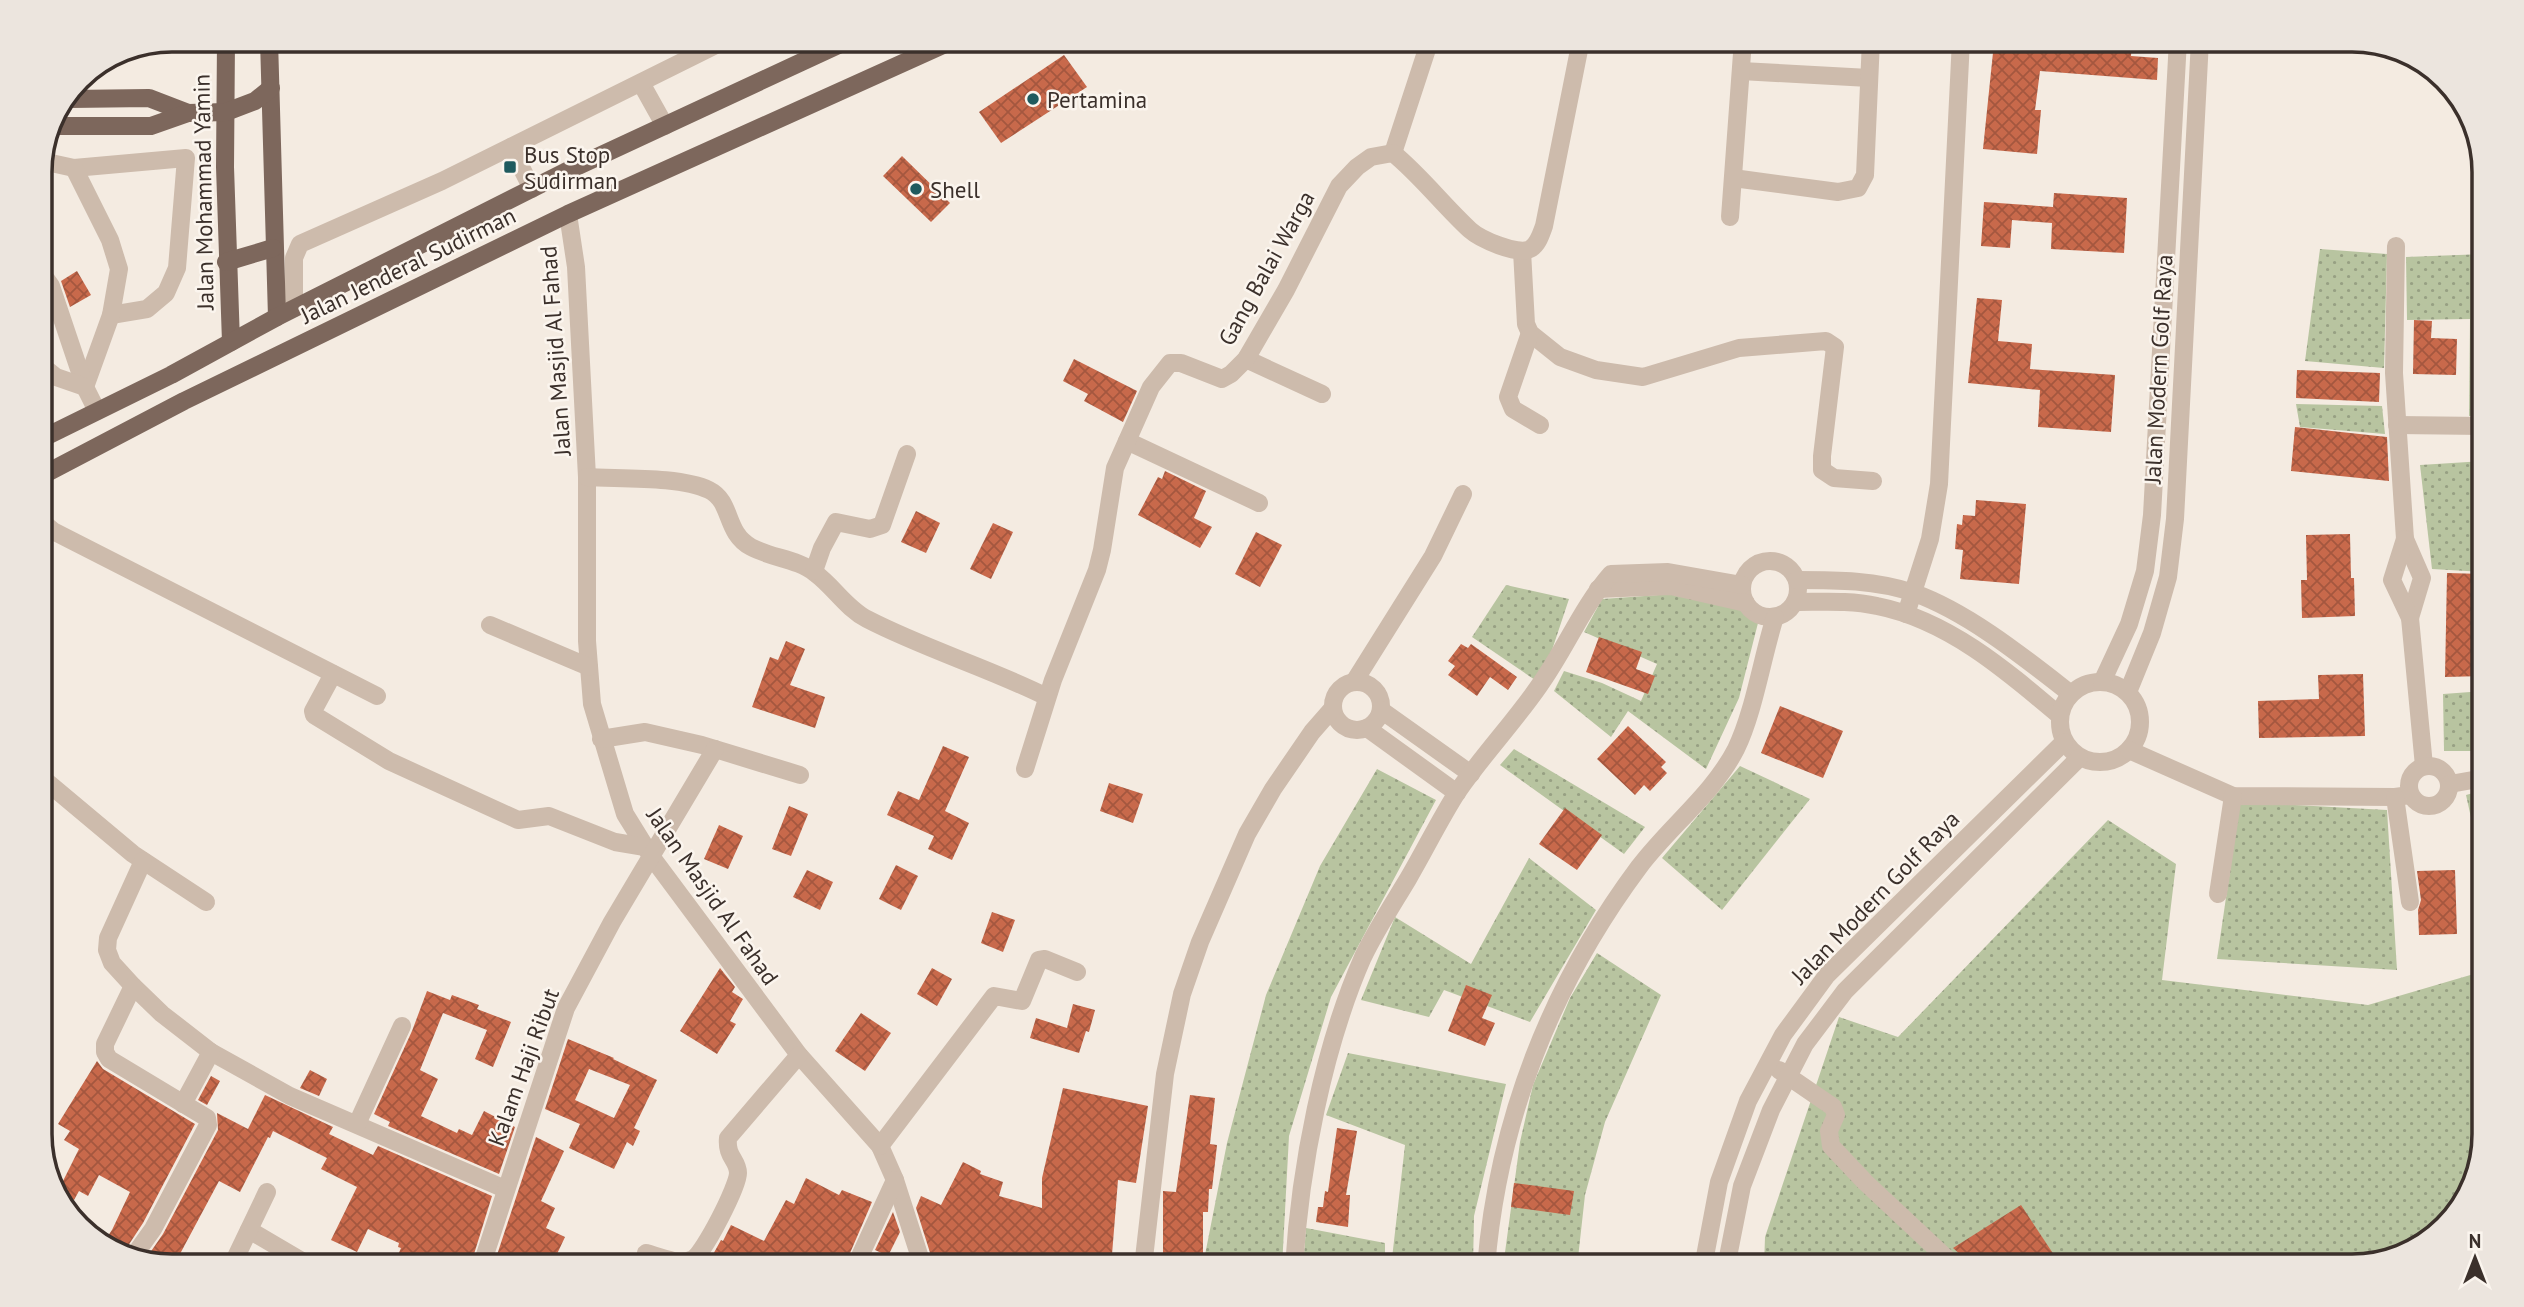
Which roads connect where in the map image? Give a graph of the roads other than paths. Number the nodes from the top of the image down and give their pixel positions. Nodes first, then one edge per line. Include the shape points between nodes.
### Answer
1 (226, 52) edge
2 (270, 52) edge
3 (702, 52) edge
4 (823, 52) edge
5 (927, 52) edge
6 (1426, 52) edge
7 (1579, 52) edge
8 (1742, 52) edge
9 (1870, 52) edge
10 (1960, 52) edge
11 (2177, 52) edge
12 (2199, 52) edge
13 (1741, 71) junction
14 (1869, 78) junction
15 (641, 83) junction
16 (271, 88) junction
17 (78, 99) edge
18 (226, 112) junction
19 (188, 113) junction
20 (63, 126) edge
21 (665, 126) junction
22 (511, 147) junction
23 (1393, 153) junction
24 (53, 163) edge
25 (74, 168) junction
26 (1733, 178) junction
27 (532, 189) junction
28 (568, 214) junction
29 (1730, 218) dead end
30 (2396, 246) dead end
31 (273, 248) junction
32 (1522, 251) junction
33 (226, 262) junction
34 (53, 292) edge
35 (294, 308) junction
36 (111, 315) junction
37 (276, 317) junction
38 (1530, 333) junction
39 (231, 342) junction
40 (1247, 359) junction
41 (53, 375) edge
42 (85, 387) junction
43 (1322, 394) dead end
44 (97, 411) junction
45 (1540, 425) dead end
46 (2397, 425) junction
47 (2471, 426) edge
48 (53, 433) edge
49 (1127, 441) junction
50 (907, 454) dead end
51 (53, 470) edge
52 (587, 477) junction
53 (1873, 481) dead end
54 (1463, 494) dead end
55 (1259, 502) dead end
56 (53, 531) edge
57 (2405, 539) junction
58 (814, 571) junction
59 (1797, 580) junction
60 (1742, 585) junction
61 (1598, 589) junction
62 (1914, 593) junction
63 (1796, 602) junction
64 (1746, 603) junction
65 (1906, 614) junction
66 (1775, 617) junction
67 (2410, 618) junction
68 (490, 625) dead end
69 (589, 667) junction
70 (333, 674) junction
71 (1354, 682) junction
72 (2102, 682) junction
73 (2127, 692) junction
74 (2071, 694) junction
75 (377, 696) dead end
76 (1047, 697) junction
77 (1333, 708) junction
78 (1381, 710) junction
79 (2060, 716) junction
80 (1367, 728) junction
81 (601, 738) junction
82 (2064, 742) junction
83 (715, 750) junction
84 (2129, 750) junction
85 (2080, 758) junction
86 (2424, 766) junction
87 (1025, 769) dead end
88 (1471, 774) junction
89 (800, 775) dead end
90 (2472, 780) edge
91 (2450, 784) junction
92 (53, 788) edge
93 (1457, 793) junction
94 (2233, 796) junction
95 (2402, 796) junction
96 (648, 851) junction
97 (143, 861) junction
98 (2218, 894) dead end
99 (206, 902) dead end
100 (2410, 902) dead end
101 (1077, 972) dead end
102 (133, 986) junction
103 (402, 1026) dead end
104 (211, 1052) junction
105 (799, 1055) junction
106 (1768, 1062) junction
107 (1789, 1077) junction
108 (183, 1104) junction
109 (358, 1124) junction
110 (880, 1146) junction
111 (895, 1180) junction
112 (505, 1189) junction
113 (267, 1192) dead end
114 (249, 1230) junction
115 (139, 1249) edge
116 (646, 1253) dead end
117 (237, 1254) edge
118 (290, 1254) edge
119 (485, 1254) edge
120 (649, 1254) edge
121 (699, 1254) edge
122 (861, 1254) edge
123 (919, 1254) edge
124 (1144, 1254) edge
125 (1295, 1254) edge
126 (1487, 1254) edge
127 (1705, 1254) edge
128 (1729, 1254) edge
129 (1942, 1254) edge

1 - 18 main road, Jalan Mohammad Yamin
2 - 16 main road
3 - 15 street
4 - 21 main road, Jalan Jenderal Sudirman
5 - 28 main road, Jalan Jenderal Sudirman
6 - 23 street
7 - 32 street via 1544,226 1531,249
8 - 13 street
9 - 14 street
10 - 62 street via 1939,484 1930,539
11 - 72 street, Jalan Modern Golf Raya via 2152,515 2145,571 2129,624
12 - 73 street, Jalan Modern Golf Raya via 2175,519 2168,577 2152,634
13 - 14 street
13 - 26 street
14 - 26 street via 1866,175 1858,188 1838,192
15 - 21 street
15 - 22 street
16 - 18 main road via 255,102
16 - 31 main road
17 - 19 main road via 149,98
18 - 19 main road
18 - 33 main road, Jalan Mohammad Yamin
19 - 20 main road via 151,126
21 - 27 main road, Jalan Jenderal Sudirman
22 - 27 street
22 - 35 street via 300,244 294,258
23 - 32 street via 1472,231 1495,244
23 - 40 street, Gang Balai Warga via 1371,157 1339,186
24 - 25 street
25 - 36 street via 110,240 119,270
25 - 36 street via 186,158 177,268 166,293 148,309
26 - 29 street
27 - 35 main road, Jalan Jenderal Sudirman
28 - 51 main road, Jalan Jenderal Sudirman
28 - 52 street, Jalan Masjid Al Fahad via 576,267
30 - 46 street
31 - 33 main road
31 - 37 main road
32 - 38 street
33 - 39 main road, Jalan Mohammad Yamin
34 - 42 street
35 - 37 main road, Jalan Jenderal Sudirman
36 - 42 street
37 - 39 main road, Jalan Jenderal Sudirman
38 - 45 street via 1508,397 1513,409
38 - 53 street via 1560,357 1597,370 1643,377 1740,348 1826,341 1835,347 1822,470 1834,478
39 - 44 main road, Jalan Jenderal Sudirman
40 - 43 street
40 - 49 street, Gang Balai Warga via 1222,379 1170,363 1151,387
41 - 42 street
42 - 44 street
44 - 48 main road, Jalan Jenderal Sudirman
46 - 47 street
46 - 57 street
49 - 55 street
49 - 76 street, Gang Balai Warga via 1115,468 1097,570
50 - 58 street via 882,525 870,529 836,522
52 - 58 street via 680,482 710,490 722,501 740,540
52 - 69 street, Jalan Masjid Al Fahad
54 - 71 street via 1433,556
56 - 70 street
57 - 67 street via 2422,578
57 - 67 street via 2392,580
58 - 76 street via 854,612
59 - 60 street via 1784,565 1763,562 1753,567
59 - 62 street via 1852,580
59 - 63 street
60 - 61 street via 1668,572 1611,574
60 - 64 street
61 - 64 street via 1671,586
61 - 88 street via 1540,685
62 - 65 street
62 - 74 street via 2020,655
63 - 65 street via 1851,602
63 - 66 street
64 - 66 street via 1753,612
65 - 79 street via 1943,630 2011,674
66 - 126 street via 1743,732 1724,770 1641,864 1609,909 1564,986 1533,1053 1510,1129
67 - 86 street
68 - 69 street
69 - 81 street, Jalan Masjid Al Fahad
70 - 75 street
70 - 96 street via 314,715 389,761 518,820 549,816
71 - 77 street via 1338,691
71 - 78 street via 1374,689
72 - 73 street
72 - 74 street via 2092,682
73 - 84 street via 2137,705 2140,721 2138,737
74 - 79 street
76 - 87 street, Gang Balai Warga
77 - 80 street via 1345,727
77 - 124 street via 1273,789 1247,834 1182,994 1165,1074
78 - 80 street
78 - 88 street
79 - 82 street
80 - 93 street
81 - 83 street via 645,732
81 - 96 street, Jalan Masjid Al Fahad via 625,814
82 - 85 street
82 - 106 street, Jalan Modern Golf Raya via 1827,975
83 - 89 street
83 - 96 street, Kalam Haji Ribut
84 - 85 street via 2114,760 2097,763
84 - 94 street
85 - 107 street, Jalan Modern Golf Raya via 1844,991 1805,1044
86 - 91 street via 2436,766 2446,773
86 - 95 street via 2413,772
88 - 93 street
90 - 91 street
91 - 95 street via 2447,798 2435,806
92 - 97 street
93 - 125 street via 1364,957 1345,1009 1310,1139
94 - 95 street
94 - 98 street
95 - 100 street
96 - 105 street, Jalan Masjid Al Fahad
96 - 112 street, Kalam Haji Ribut via 566,1008
97 - 99 street
97 - 102 street via 108,938 107,950 112,963
101 - 110 street via 1042,960 1021,1002 994,996
102 - 104 street
102 - 108 street via 105,1052 109,1059
103 - 109 street
104 - 108 street
104 - 109 street via 290,1097
105 - 110 street, Jalan Masjid Al Fahad
105 - 121 street via 728,1138 738,1173
106 - 107 street
106 - 127 street, Jalan Modern Golf Raya via 1748,1101 1719,1182
107 - 128 street, Jalan Modern Golf Raya via 1742,1186
107 - 129 street via 1833,1107 1831,1146
108 - 115 street via 206,1118 208,1125
109 - 112 street
110 - 111 street, Jalan Masjid Al Fahad
111 - 122 street
111 - 123 street, Jalan Masjid Al Fahad
112 - 119 street, Kalam Haji Ribut
113 - 114 street
114 - 117 street
114 - 118 street
116 - 120 street

